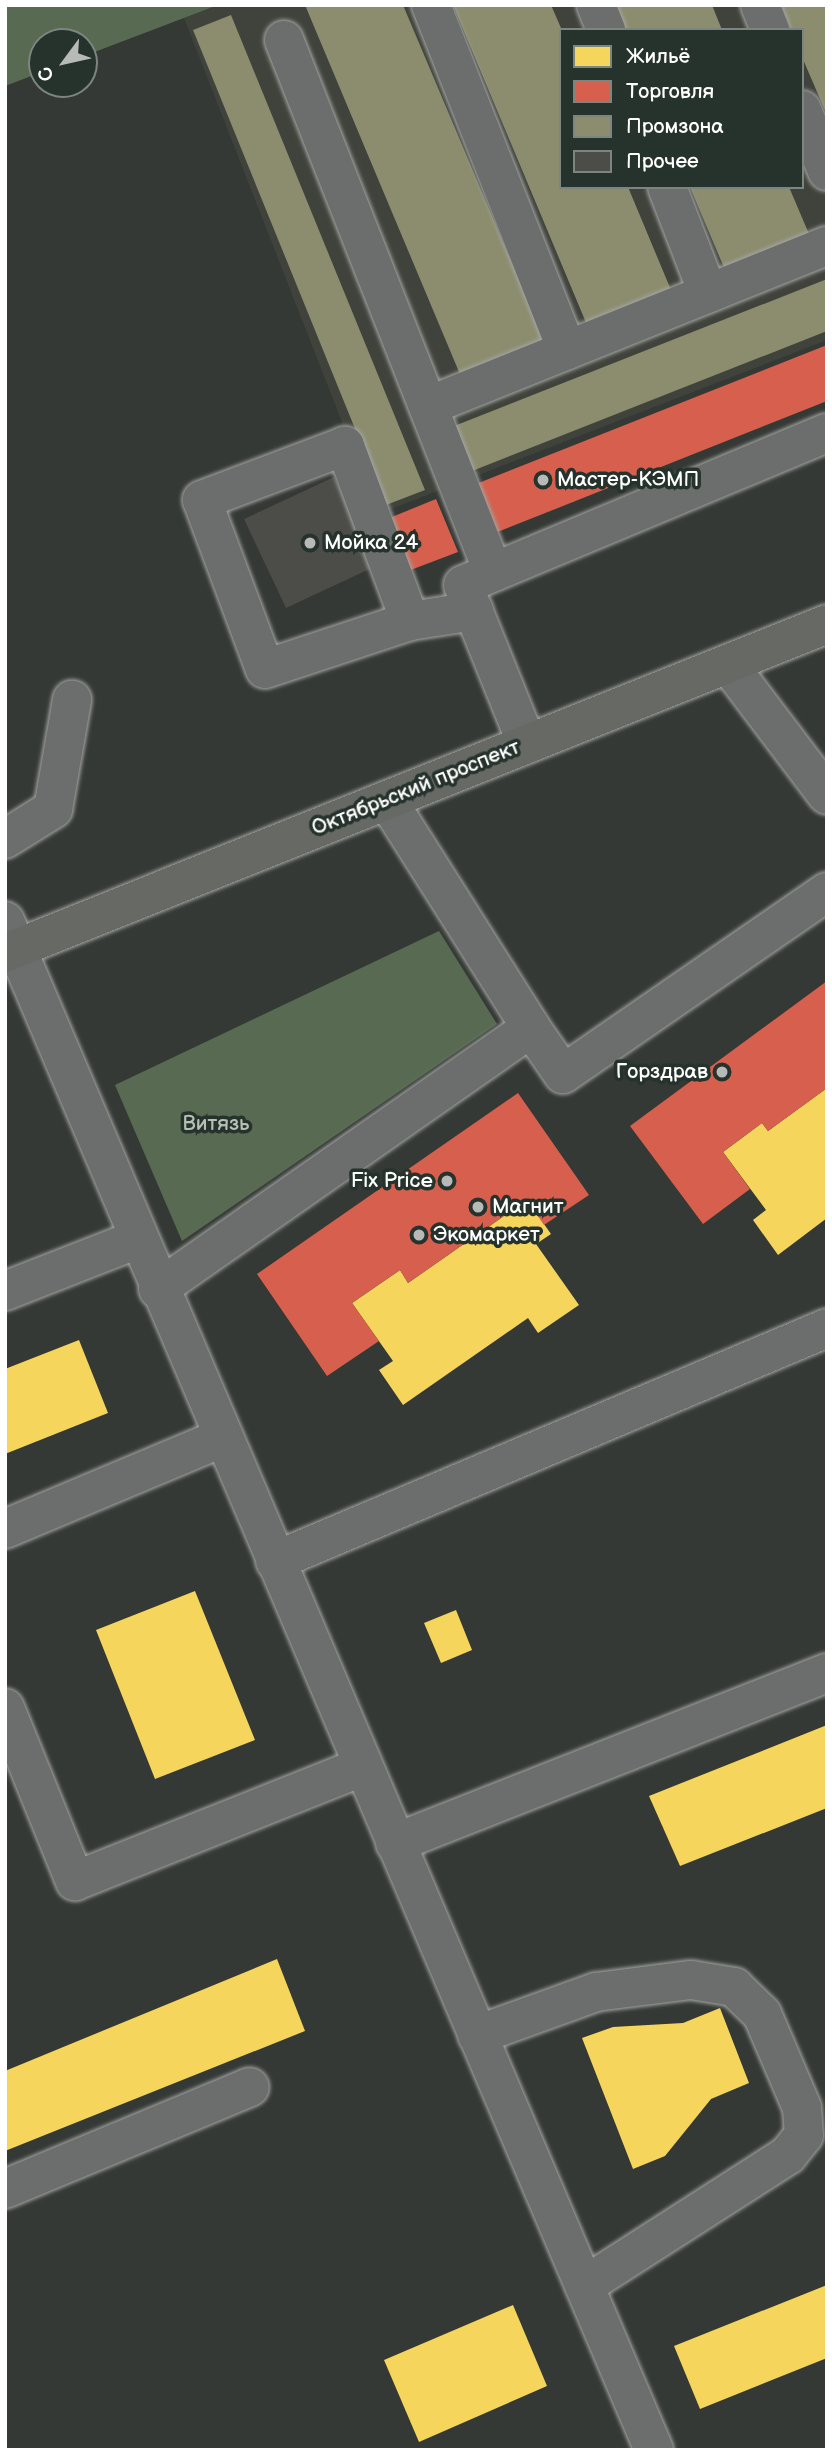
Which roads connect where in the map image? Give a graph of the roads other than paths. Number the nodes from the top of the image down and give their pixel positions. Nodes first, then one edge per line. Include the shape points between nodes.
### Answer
1 (431, 5) edge
2 (596, 5) edge
3 (760, 5) edge
4 (605, 28) edge
5 (769, 28) edge
6 (284, 40) dead end
7 (804, 115) edge
8 (827, 171) edge
9 (668, 189) edge
10 (827, 246) edge
11 (708, 293) junction
12 (567, 350) junction
13 (428, 406) junction
14 (827, 433) edge
15 (494, 572) junction
16 (474, 611) junction
17 (410, 621) junction
18 (827, 624) edge
19 (728, 664) junction
20 (72, 700) dead end
21 (527, 744) junction
22 (827, 795) edge
23 (387, 800) junction
24 (5, 839) edge
25 (827, 892) edge
26 (9, 941) edge
27 (531, 1028) junction
28 (138, 1239) junction
29 (158, 1289) junction
30 (5, 1292) edge
31 (827, 1328) edge
32 (222, 1438) junction
33 (5, 1529) edge
34 (275, 1561) junction
35 (827, 1673) edge
36 (5, 1708) edge
37 (362, 1768) junction
38 (395, 1843) junction
39 (477, 2035) junction
40 (250, 2087) dead end
41 (5, 2189) edge
42 (584, 2286) junction
43 (654, 2450) edge

1 - 12 street
2 - 4 street
3 - 5 street
6 - 13 street
7 - 8 street
9 - 11 street
10 - 11 street
11 - 12 street
12 - 13 street
13 - 15 street
14 - 15 street
15 - 16 street via 463,585
16 - 17 street
16 - 21 street
17 - 17 street via 265,669 202,499 345,446
18 - 19 main road, Октябрьский проспект
19 - 21 main road, Октябрьский проспект
19 - 22 street
20 - 24 street via 53,809
21 - 23 main road, Октябрьский проспект
23 - 26 main road, Октябрьский проспект
23 - 27 street
25 - 27 street via 563,1074
26 - 28 street
27 - 29 street
28 - 29 street
28 - 30 street
29 - 32 street
31 - 34 street
32 - 33 street
32 - 34 street
34 - 37 street
35 - 38 street
36 - 37 street via 75,1881
37 - 38 street
38 - 39 street
39 - 42 street
39 - 42 street via 596,1992 691,1980 734,1987 762,2014 802,2108 804,2135 788,2155
40 - 41 street
42 - 43 street

